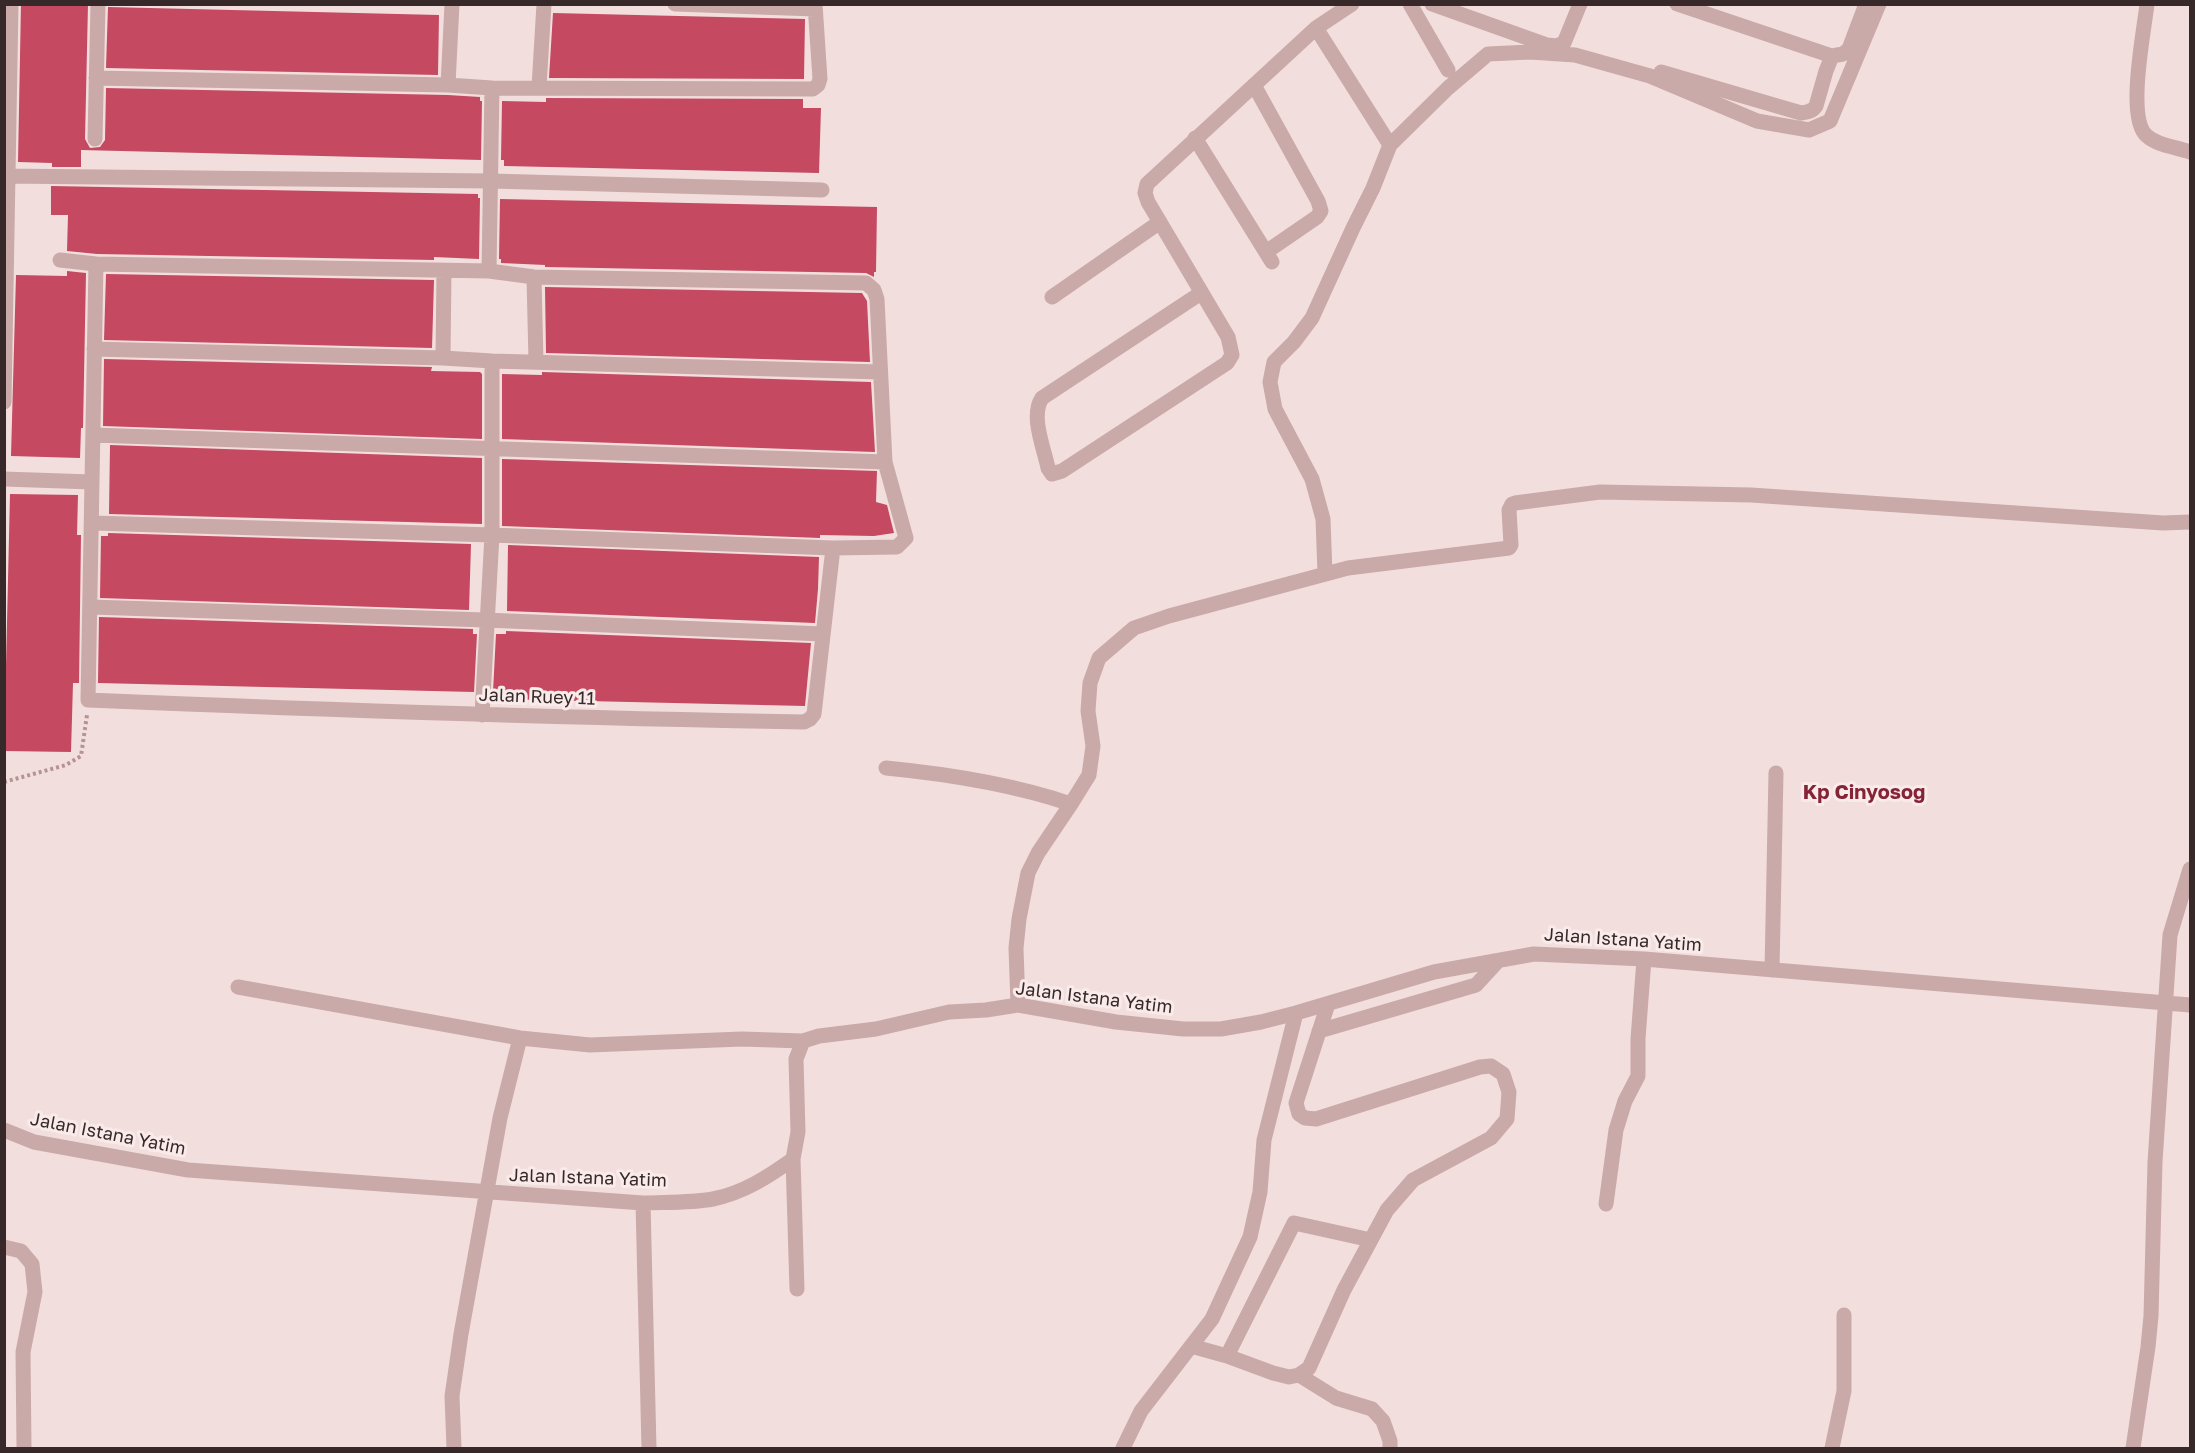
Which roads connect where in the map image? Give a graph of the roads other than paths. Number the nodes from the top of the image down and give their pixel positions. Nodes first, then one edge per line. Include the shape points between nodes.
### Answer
1 (11, 4) edge
2 (98, 4) edge
3 (452, 4) edge
4 (544, 4) edge
5 (675, 4) edge
6 (1352, 4) edge
7 (1410, 4) edge
8 (1432, 4) edge
9 (1580, 4) edge
10 (1677, 4) edge
11 (1866, 4) edge
12 (1879, 4) edge
13 (2147, 4) edge
14 (815, 7) edge
15 (1316, 28) junction
16 (1564, 43) junction
17 (1832, 56) junction
18 (1448, 70) dead end
19 (96, 78) junction
20 (448, 85) junction
21 (1254, 85) junction
22 (539, 87) junction
23 (492, 88) junction
24 (1196, 138) junction
25 (95, 139) dead end
26 (1388, 142) junction
27 (2190, 152) edge
28 (7, 176) edge
29 (491, 181) junction
30 (822, 189) dead end
31 (1160, 222) junction
32 (60, 260) dead end
33 (96, 264) junction
34 (444, 271) junction
35 (489, 271) junction
36 (534, 277) junction
37 (1201, 293) junction
38 (1052, 297) dead end
39 (94, 349) junction
40 (443, 358) junction
41 (492, 361) junction
42 (536, 362) junction
43 (880, 372) junction
44 (4, 402) edge
45 (93, 435) junction
46 (493, 448) junction
47 (885, 462) junction
48 (4, 479) edge
49 (92, 483) junction
50 (2190, 522) edge
51 (93, 523) junction
52 (492, 535) junction
53 (834, 548) junction
54 (1325, 573) junction
55 (91, 607) junction
56 (485, 620) junction
57 (823, 634) junction
58 (482, 715) junction
59 (886, 768) dead end
60 (1776, 773) dead end
61 (1071, 804) junction
62 (2190, 869) edge
63 (1644, 959) junction
64 (1498, 961) junction
65 (1772, 970) junction
66 (238, 987) dead end
67 (2164, 1003) junction
68 (1328, 1004) junction
69 (1018, 1005) junction
70 (2190, 1005) edge
71 (1296, 1013) junction
72 (1319, 1031) junction
73 (520, 1038) junction
74 (803, 1041) junction
75 (6, 1136) edge
76 (793, 1160) junction
77 (486, 1193) junction
78 (643, 1203) junction
79 (1606, 1204) dead end
80 (1371, 1240) junction
81 (4, 1247) edge
82 (797, 1289) dead end
83 (1844, 1315) dead end
84 (1191, 1346) junction
85 (1227, 1356) junction
86 (1299, 1376) junction
87 (24, 1449) edge
88 (454, 1449) edge
89 (649, 1449) edge
90 (1123, 1449) edge
91 (1390, 1449) edge
92 (1832, 1449) edge
93 (2133, 1449) edge

1 - 28 street
2 - 19 street
3 - 20 street
4 - 22 street
5 - 14 street
6 - 15 street
7 - 18 street
8 - 16 street via 1547,45
9 - 16 street
10 - 17 street
11 - 17 street via 1848,50
12 - 26 street via 1830,121 1809,130 1757,121 1650,76 1575,55 1530,52 1488,54
13 - 27 street via 2137,92 2140,128 2147,137
14 - 22 street via 820,78 813,89
15 - 21 street
15 - 26 street
16 - 17 street via 1801,113 1814,110
19 - 20 street
19 - 25 street
20 - 23 street
21 - 24 street
21 - 24 street via 1318,201 1321,211 1317,217 1269,257
22 - 23 street
23 - 29 street
24 - 31 street via 1147,183 1145,193
26 - 54 street via 1373,188 1312,318 1274,362 1270,382 1275,409 1312,478 1323,519
28 - 29 street
28 - 44 street
29 - 30 street
29 - 35 street
31 - 37 street
31 - 38 street
32 - 33 street
33 - 34 street
33 - 39 street
34 - 35 street
34 - 40 street
35 - 36 street
36 - 42 street
36 - 43 street via 866,283 878,299
37 - 37 street via 1231,346 1232,355 1227,363 1052,474 1037,417 1042,398
39 - 40 street
39 - 45 street
40 - 41 street
41 - 42 street
41 - 46 street
42 - 43 street
43 - 47 street
45 - 46 street
45 - 49 street
46 - 47 street
46 - 52 street
47 - 53 street via 906,538 897,547
48 - 49 street
49 - 51 street
50 - 54 street via 1751,495 1600,492 1512,504 1509,548
51 - 52 street
51 - 55 street
52 - 53 street
52 - 56 street
53 - 57 street, Jalan Ruey 11
54 - 61 street via 1134,628 1099,658 1090,683 1088,711 1093,746 1089,775
55 - 56 street
55 - 58 street, Jalan Ruey 11 via 88,700
56 - 57 street
56 - 58 street
57 - 58 street, Jalan Ruey 11 via 814,714 804,722
59 - 61 street via 935,772
60 - 65 street
61 - 69 street via 1028,873 1018,919
62 - 67 street via 2170,935
63 - 64 street, Jalan Istana Yatim via 1534,954
63 - 65 street, Jalan Istana Yatim
63 - 79 street via 1638,1076 1616,1130
64 - 68 street, Jalan Istana Yatim via 1434,972
64 - 72 street via 1476,985
65 - 67 street, Jalan Istana Yatim
66 - 73 street, Jalan Istana Yatim
67 - 70 street, Jalan Istana Yatim
67 - 93 street via 2151,1316
68 - 71 street, Jalan Istana Yatim
68 - 72 street
69 - 71 street, Jalan Istana Yatim via 1183,1029 1221,1029
69 - 74 street, Jalan Istana Yatim via 949,1012
71 - 84 street via 1264,1140 1260,1192 1250,1237 1212,1319
72 - 80 street via 1296,1103 1299,1114 1305,1118 1316,1119 1491,1066 1503,1074 1509,1092 1507,1119 1491,1138 1413,1180 1387,1210
73 - 74 street, Jalan Istana Yatim via 590,1045 742,1039
73 - 77 street
74 - 76 street via 796,1059 798,1132
75 - 77 street, Jalan Istana Yatim via 188,1170
76 - 78 street, Jalan Istana Yatim via 740,1191 712,1199
76 - 82 street
77 - 78 street, Jalan Istana Yatim
77 - 88 street via 452,1396
78 - 89 street
80 - 85 street via 1294,1223
80 - 86 street via 1309,1368
81 - 87 street via 21,1251 32,1264 35,1292 23,1352
83 - 92 street via 1844,1391
84 - 85 street
84 - 90 street via 1141,1411
85 - 86 street via 1273,1373
86 - 91 street via 1336,1398 1372,1409 1383,1421

